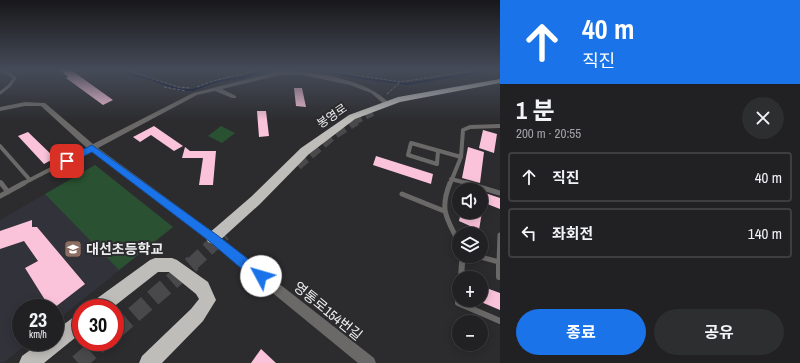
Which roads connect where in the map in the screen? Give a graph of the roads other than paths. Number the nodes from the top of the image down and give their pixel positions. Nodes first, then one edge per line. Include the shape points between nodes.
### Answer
1 (9, 87) edge
2 (224, 87) edge
3 (360, 87) edge
4 (468, 87) edge
5 (216, 89) junction
6 (0, 93) edge
7 (234, 97) dead end
8 (387, 99) junction
9 (0, 109) edge
10 (500, 126) edge
11 (0, 146) edge
12 (92, 148) junction
13 (438, 151) junction
14 (460, 157) junction
15 (451, 179) junction
16 (30, 180) junction
17 (0, 182) edge
18 (8, 192) junction
19 (500, 193) edge
20 (402, 194) dead end
21 (0, 196) edge
22 (444, 211) junction
23 (452, 228) edge
24 (500, 235) edge
25 (213, 238) junction
26 (488, 259) edge
27 (499, 262) junction
28 (499, 277) dead end
29 (110, 299) edge
30 (467, 307) edge
31 (500, 321) edge
32 (72, 329) edge
33 (29, 363) edge
34 (149, 363) edge
35 (369, 363) edge

1 - 6 lane
2 - 5 street
3 - 8 street
4 - 8 highway, 봉영로 via 398,100
5 - 7 street
5 - 12 street via 194,94
8 - 25 highway, 봉영로 via 352,117 305,151
9 - 12 street, 영통로154번길 via 25,104 43,104
10 - 14 lane via 470,127 463,130
11 - 16 lane
12 - 16 lane
12 - 25 street, 영통로154번길
13 - 13 lane via 411,143 408,155 437,164
13 - 14 lane
14 - 15 lane
15 - 19 lane
15 - 22 lane via 445,196
16 - 18 lane
17 - 18 lane
18 - 21 lane
20 - 22 lane
22 - 23 lane
24 - 27 lane
25 - 35 street, 영통로154번길
26 - 27 lane
27 - 28 lane
29 - 34 highway via 155,265 172,265 202,288 208,300
30 - 31 lane
32 - 33 highway

